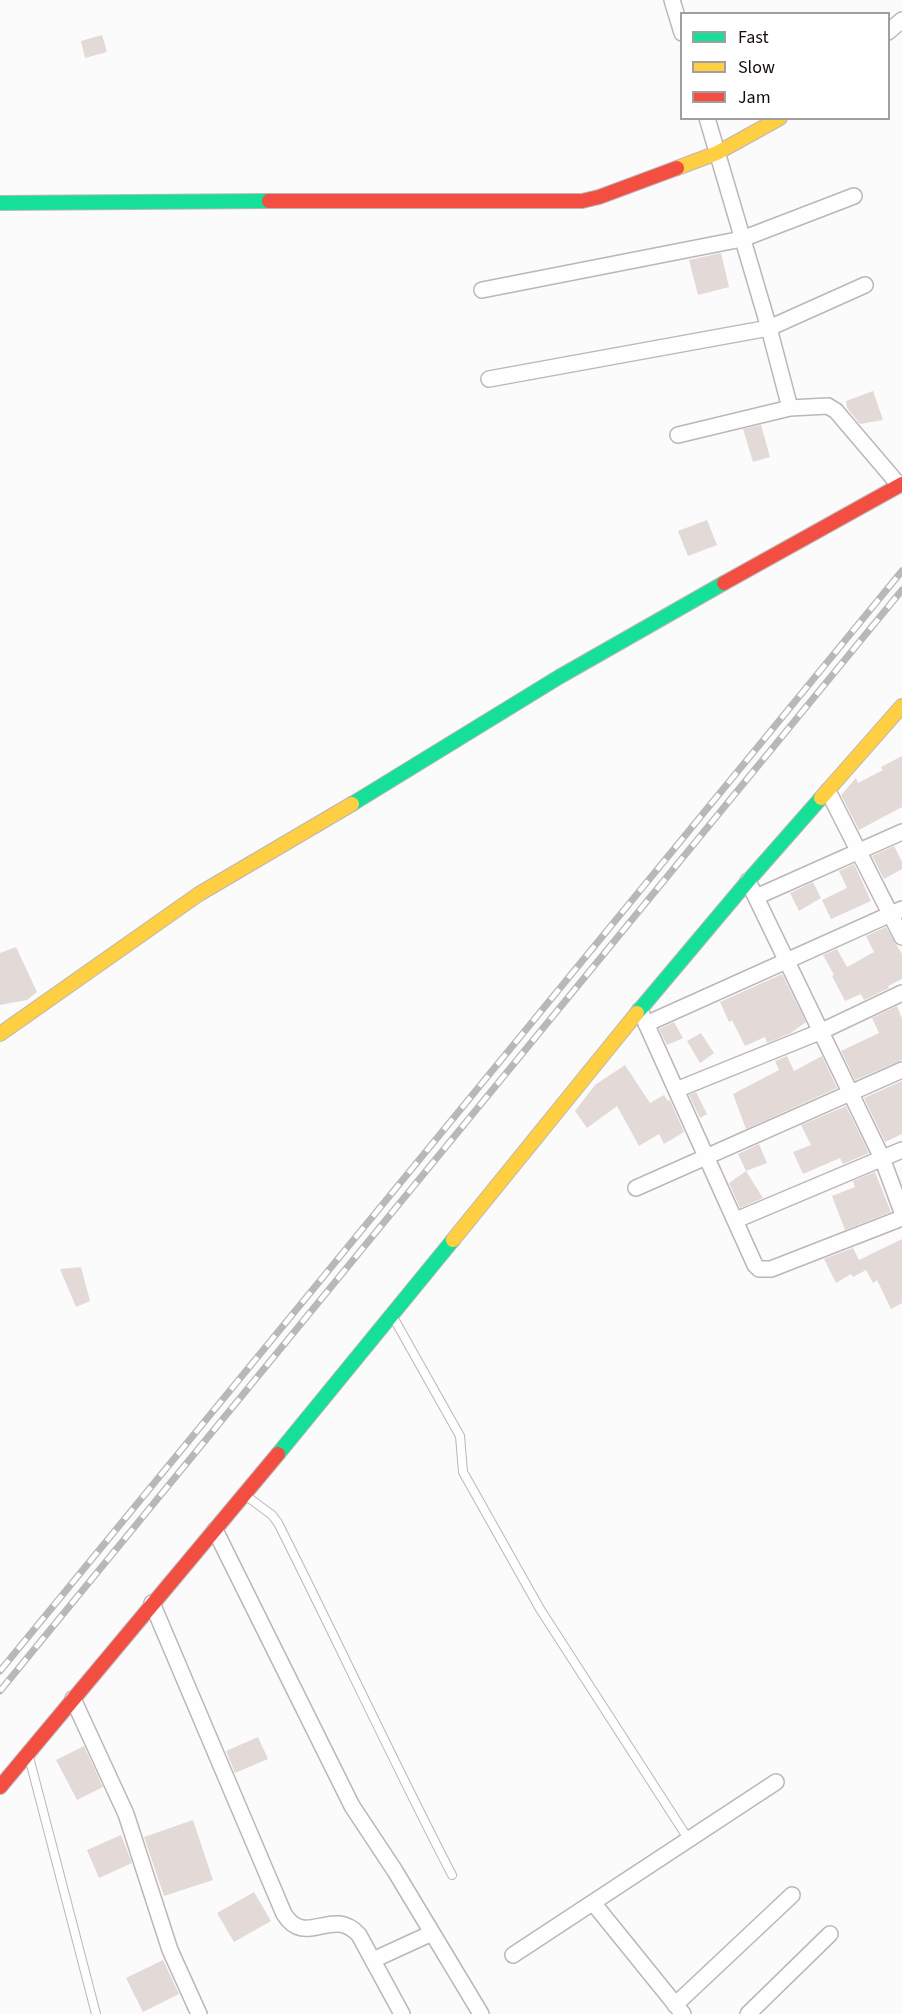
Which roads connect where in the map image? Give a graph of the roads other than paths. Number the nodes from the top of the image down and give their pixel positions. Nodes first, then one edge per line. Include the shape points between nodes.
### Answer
1 (672, 0) edge
2 (902, 20) edge
3 (680, 29) edge
4 (890, 30) edge
5 (707, 120) edge
6 (776, 120) edge
7 (717, 153) junction
8 (854, 196) dead end
9 (0, 203) edge
10 (742, 239) junction
11 (865, 285) dead end
12 (482, 290) dead end
13 (768, 327) junction
14 (489, 379) dead end
15 (790, 408) junction
16 (678, 435) dead end
17 (901, 484) edge
18 (902, 706) edge
19 (828, 791) junction
20 (902, 832) edge
21 (859, 852) junction
22 (748, 881) junction
23 (756, 897) junction
24 (896, 912) edge
25 (902, 937) edge
26 (787, 961) junction
27 (902, 993) edge
28 (643, 1017) junction
29 (822, 1031) junction
30 (0, 1034) edge
31 (902, 1070) edge
32 (676, 1090) junction
33 (851, 1093) junction
34 (902, 1150) edge
35 (707, 1157) junction
36 (882, 1158) junction
37 (636, 1188) dead end
38 (902, 1212) edge
39 (902, 1218) edge
40 (735, 1220) junction
41 (392, 1315) junction
42 (245, 1495) junction
43 (215, 1530) junction
44 (152, 1603) junction
45 (73, 1699) junction
46 (28, 1754) junction
47 (776, 1782) dead end
48 (0, 1787) edge
49 (689, 1840) junction
50 (452, 1875) dead end
51 (792, 1895) dead end
52 (594, 1904) junction
53 (432, 1933) junction
54 (830, 1934) dead end
55 (513, 1955) dead end
56 (373, 1960) junction
57 (679, 2009) edge
58 (96, 2014) edge
59 (199, 2014) edge
60 (402, 2014) edge
61 (481, 2014) edge
62 (748, 2014) edge

1 - 3 street
2 - 4 street
5 - 7 street
6 - 7 street
7 - 9 street via 582,201
7 - 10 street
8 - 10 street
10 - 12 street
10 - 13 street
11 - 13 street
13 - 14 street
13 - 15 street
15 - 16 street
15 - 17 street via 828,406 836,411
17 - 30 street via 559,677 199,894
18 - 19 street
19 - 21 street
19 - 22 street
20 - 21 street
21 - 23 street
21 - 24 street
22 - 23 street
22 - 28 street
23 - 26 street
24 - 25 street
24 - 26 street
26 - 28 street
26 - 29 street
27 - 29 street
28 - 32 street
28 - 41 street
29 - 32 street
29 - 33 street
31 - 33 street
32 - 35 street
33 - 35 street
33 - 36 street
34 - 36 street
35 - 37 street
35 - 40 street
36 - 38 street
36 - 40 street
39 - 40 street via 765,1270 755,1265
41 - 42 street
41 - 49 lane via 460,1436 463,1472 468,1482 540,1609
42 - 43 street
42 - 50 lane via 278,1523
43 - 44 street
43 - 53 street via 352,1806
44 - 45 street
44 - 56 street via 289,1922 297,1928 343,1923 351,1926
45 - 46 street
45 - 59 street via 126,1814 170,1950
46 - 48 street
46 - 58 lane
47 - 49 street
49 - 52 street
51 - 57 street
52 - 55 street
52 - 57 street
53 - 56 street
53 - 61 street
54 - 62 street
56 - 60 street

